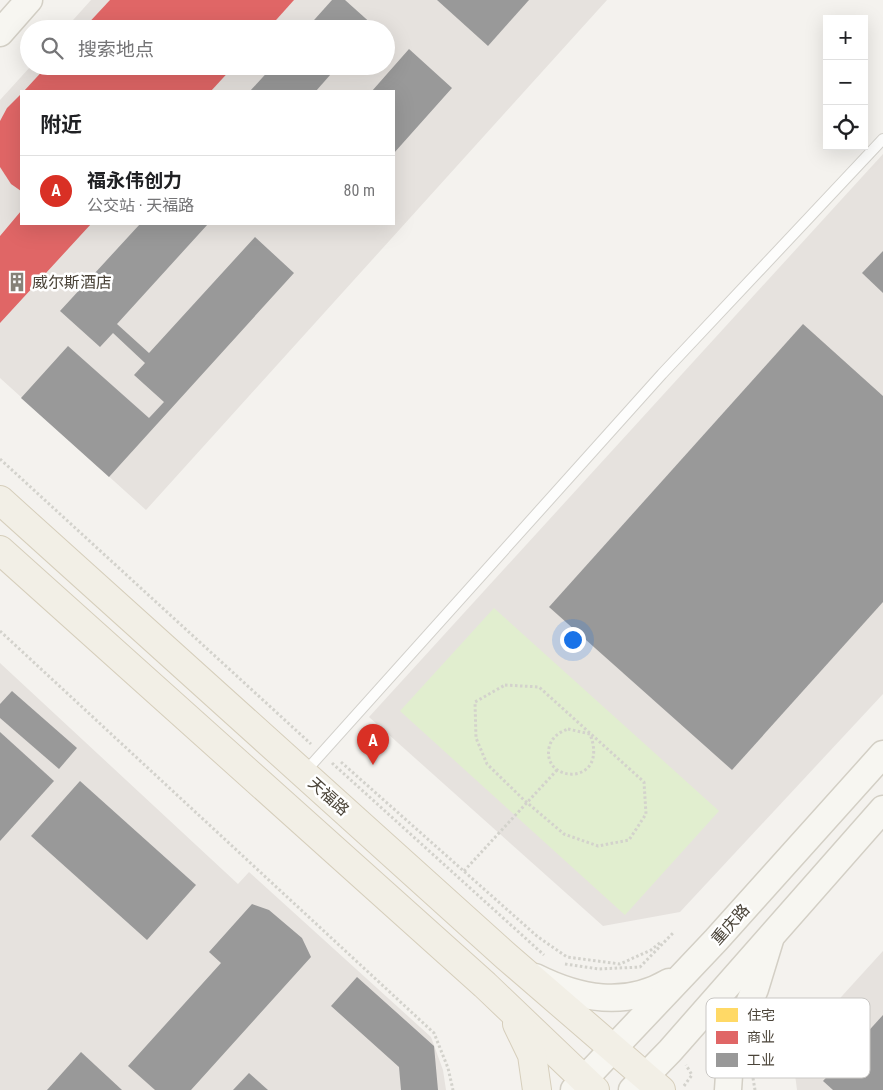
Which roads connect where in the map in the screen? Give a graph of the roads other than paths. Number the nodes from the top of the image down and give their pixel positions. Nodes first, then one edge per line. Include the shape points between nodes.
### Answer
1 (29, 0) edge
2 (0, 33) edge
3 (883, 139) edge
4 (0, 500) edge
5 (0, 550) edge
6 (883, 754) edge
7 (304, 773) junction
8 (883, 809) edge
9 (772, 933) junction
10 (530, 974) junction
11 (681, 974) junction
12 (723, 998) edge
13 (751, 998) edge
14 (507, 1008) junction
15 (706, 1020) edge
16 (613, 1046) junction
17 (656, 1086) edge
18 (584, 1087) edge
19 (537, 1090) edge

1 - 2 main road
3 - 7 lane via 662,374
4 - 7 main road, 天福路
5 - 14 main road
6 - 11 main road, 重庆路
7 - 10 main road, 天福路 via 507,957
8 - 9 main road
9 - 12 main road
9 - 13 main road
10 - 11 main road via 572,993 608,999 630,998 662,986
10 - 16 main road, 天福路
11 - 16 main road, 重庆路
14 - 18 main road
14 - 19 main road via 532,1055
15 - 17 main road
16 - 17 main road, 天福路
16 - 18 main road, 重庆路

